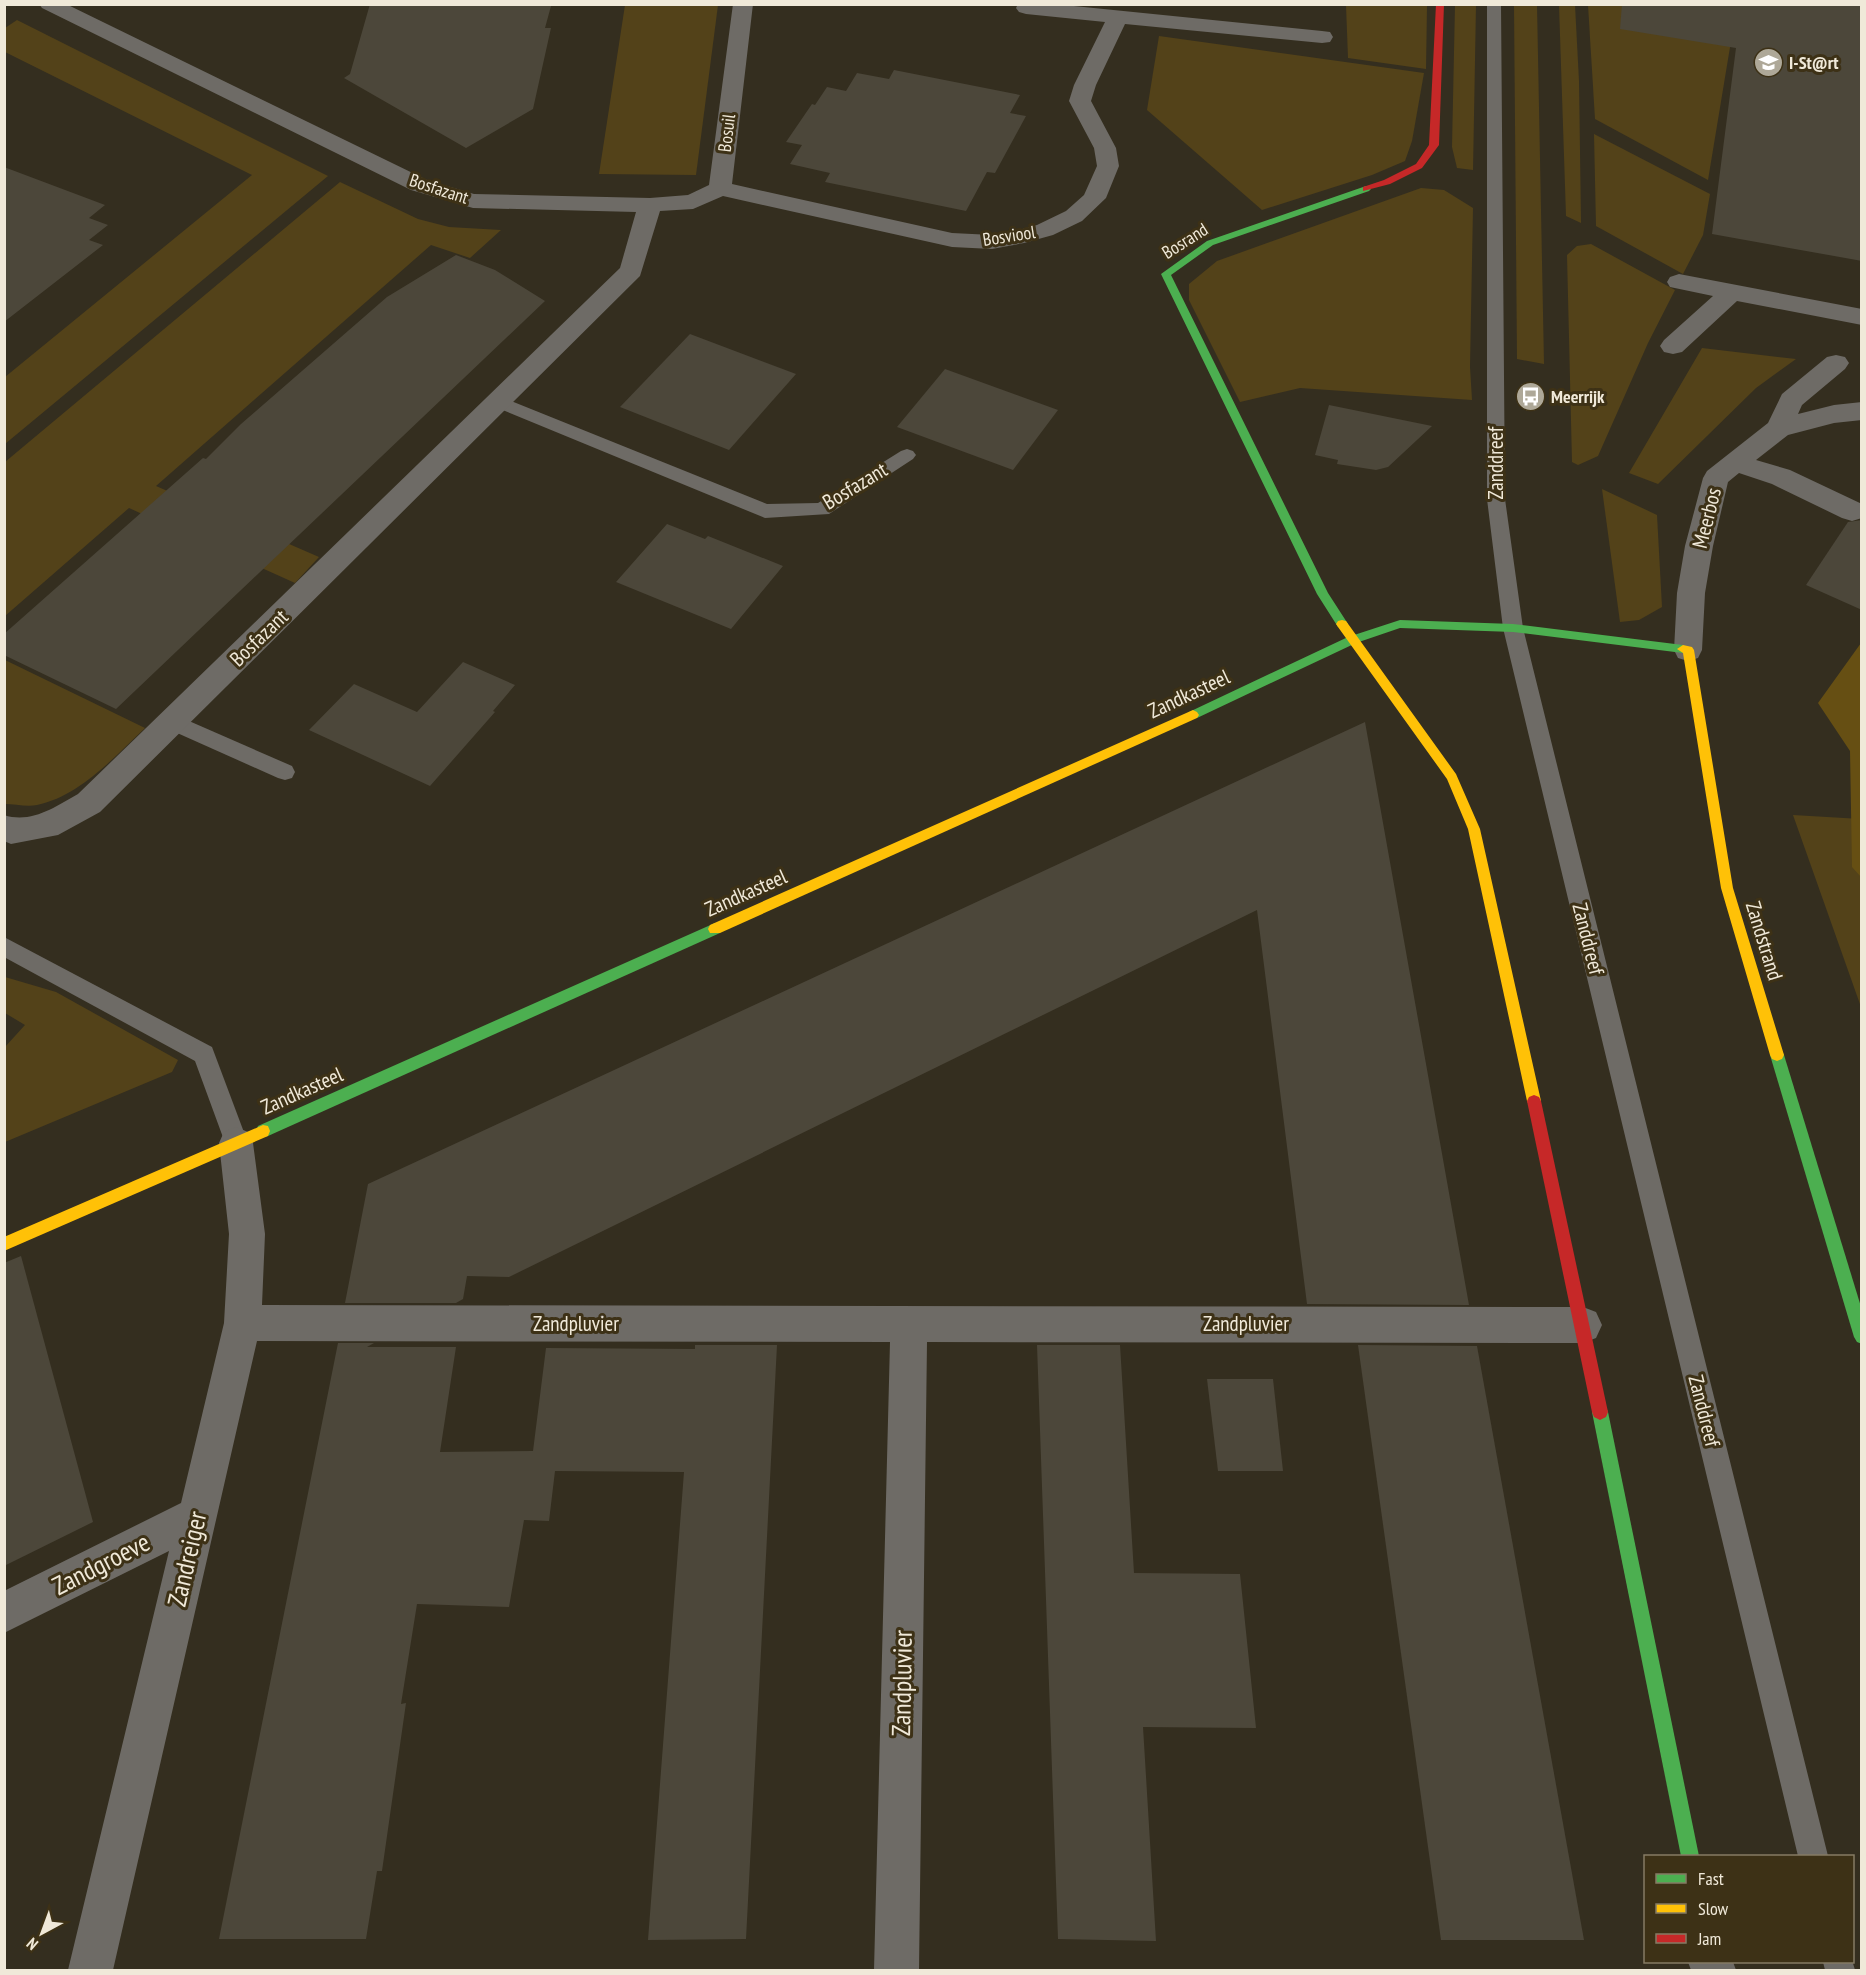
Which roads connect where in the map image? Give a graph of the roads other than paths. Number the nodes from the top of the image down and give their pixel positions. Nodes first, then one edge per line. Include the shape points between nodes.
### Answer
1 (49, 4) edge
2 (743, 4) edge
3 (1440, 4) edge
4 (1494, 4) edge
5 (1026, 8) dead end
6 (1118, 17) junction
7 (1322, 37) dead end
8 (720, 188) junction
9 (650, 205) junction
10 (1679, 282) dead end
11 (1732, 292) junction
12 (1862, 317) edge
13 (1673, 346) dead end
14 (1836, 363) dead end
15 (499, 402) junction
16 (1862, 411) edge
17 (1779, 428) junction
18 (907, 455) dead end
19 (1736, 462) junction
20 (1852, 511) dead end
21 (1513, 628) junction
22 (1352, 640) junction
23 (1688, 650) junction
24 (173, 722) junction
25 (285, 772) dead end
26 (4, 827) edge
27 (4, 946) edge
28 (236, 1143) junction
29 (4, 1244) edge
30 (243, 1323) junction
31 (909, 1324) junction
32 (1583, 1325) junction
33 (1862, 1337) edge
34 (197, 1516) junction
35 (4, 1613) edge
36 (1690, 1855) edge
37 (1813, 1855) edge
38 (90, 1971) edge
39 (897, 1971) edge

1 - 9 street, Bosfazant via 419,185 473,201
2 - 8 street, Bosuil
3 - 22 street, Bosrand via 1434,145 1419,166 1387,182 1210,243 1166,274 1323,594
4 - 21 lane, Zanddreef via 1496,499
5 - 6 street
6 - 7 street
6 - 8 street, Bosviool via 1080,101 1105,148 1108,166 1094,198 1074,216 1045,231 992,242 952,240
8 - 9 street via 693,202
9 - 15 street, Bosfazant via 631,271
10 - 11 street
11 - 12 street
11 - 13 street
14 - 17 street via 1791,400
15 - 18 lane, Bosfazant via 765,511 822,509
15 - 24 street, Bosfazant
16 - 17 street, Meerbos
17 - 19 street, Meerbos
19 - 20 street via 1781,477
19 - 23 street, Meerbos via 1716,478 1691,593
21 - 22 street, Zandkasteel via 1400,624
21 - 23 street, Zandkasteel
21 - 37 lane, Zanddreef
22 - 28 street, Zandkasteel via 1179,722
22 - 32 street via 1452,777 1474,829
23 - 33 street, Zandstrand via 1727,888
24 - 25 lane
24 - 26 street, Bosfazant via 89,803 47,826 11,831
27 - 28 lane via 204,1054
28 - 29 street, Zandkasteel
28 - 30 street, Zandreiger via 247,1234
30 - 31 street, Zandpluvier
30 - 34 street, Zandreiger
31 - 32 street, Zandpluvier
31 - 39 street, Zandpluvier
32 - 36 street
34 - 35 street, Zandgroeve
34 - 38 street, Zandreiger

